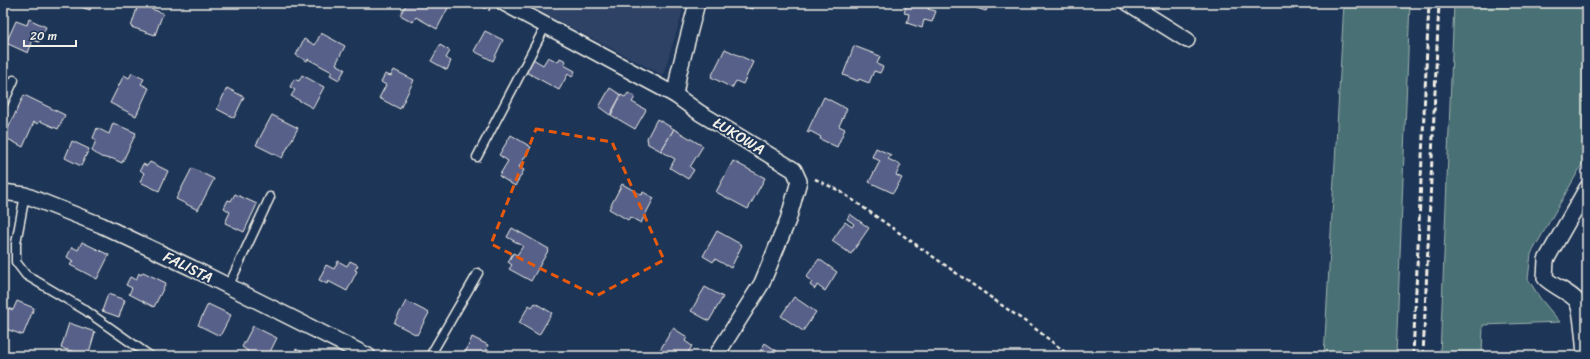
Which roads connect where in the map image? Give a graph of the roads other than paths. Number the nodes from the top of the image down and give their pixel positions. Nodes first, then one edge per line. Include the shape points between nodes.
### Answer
1 (697, 3) edge
2 (1128, 3) edge
3 (498, 7) edge
4 (546, 25) junction
5 (1188, 40) dead end
6 (14, 80) dead end
7 (675, 95) junction
8 (3, 104) edge
9 (477, 157) dead end
10 (1587, 188) edge
11 (3, 192) edge
12 (24, 195) junction
13 (270, 197) dead end
14 (478, 273) dead end
15 (228, 287) junction
16 (150, 356) edge
17 (368, 356) edge
18 (430, 356) edge
19 (716, 356) edge
20 (1585, 356) edge

1 - 7 street
2 - 5 street
3 - 4 street, ŁUKOWA
4 - 7 street, ŁUKOWA
4 - 9 lane
6 - 8 lane
7 - 19 street, ŁUKOWA via 794,170 799,181 788,220 762,283
10 - 20 street via 1546,260 1544,270 1544,278 1551,285 1576,300 1580,311
11 - 12 street, FALISTA
12 - 15 street, FALISTA via 100,225
12 - 16 lane via 16,243 16,262 26,275 85,310
13 - 15 lane
14 - 18 lane
15 - 17 street, FALISTA

